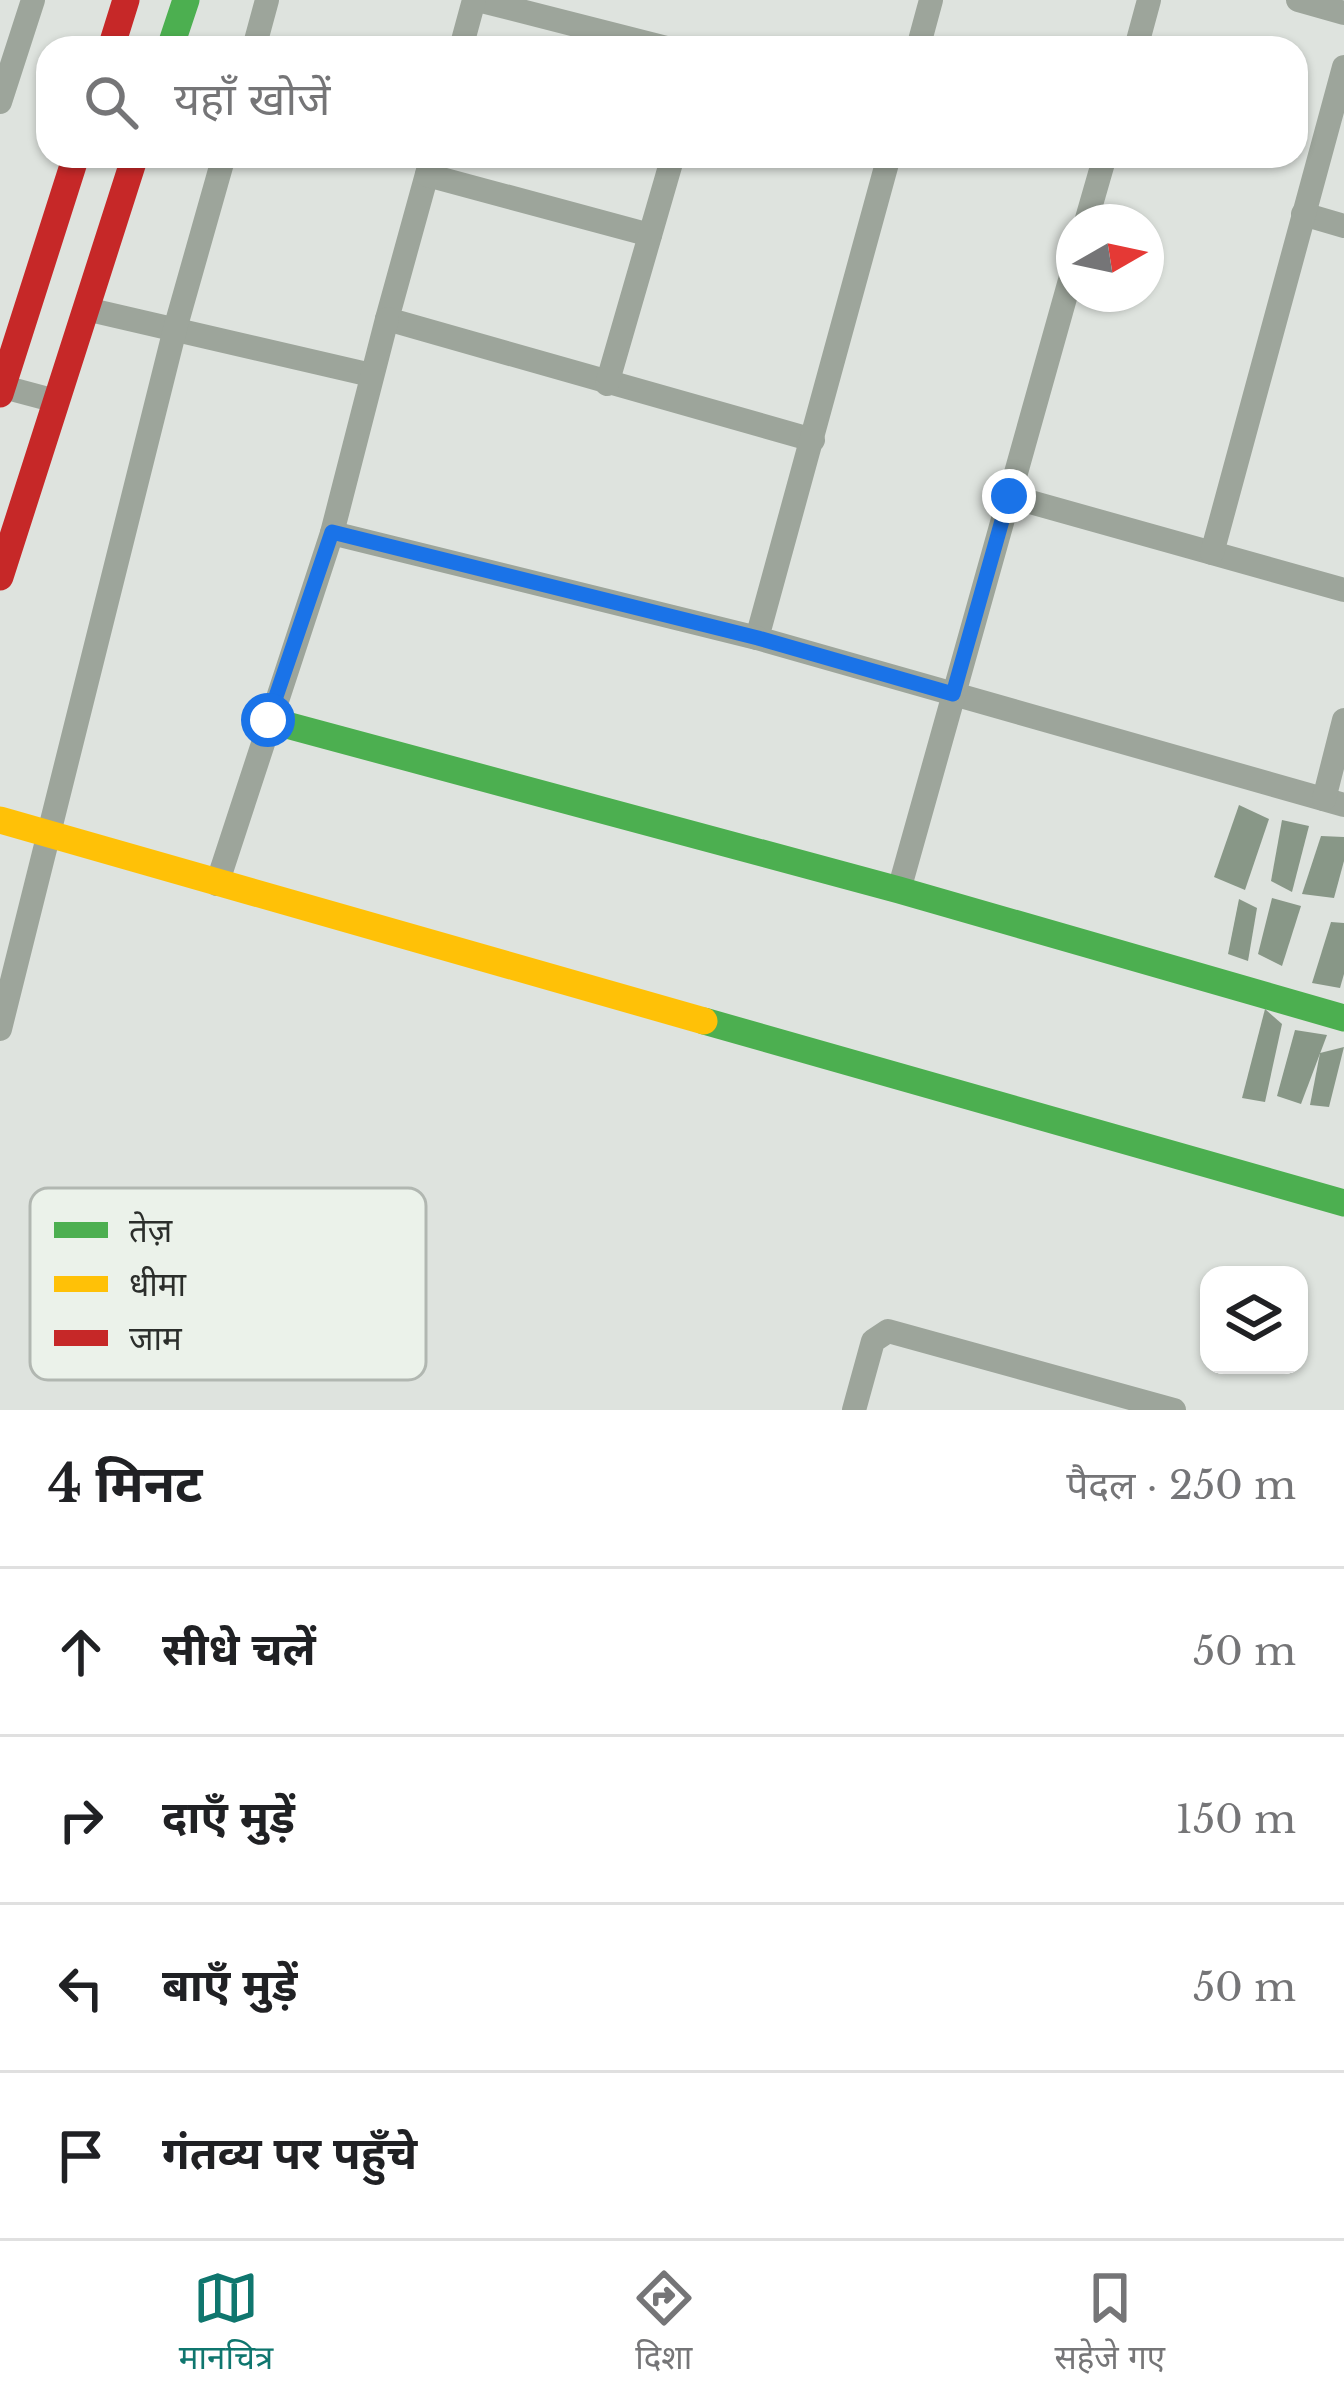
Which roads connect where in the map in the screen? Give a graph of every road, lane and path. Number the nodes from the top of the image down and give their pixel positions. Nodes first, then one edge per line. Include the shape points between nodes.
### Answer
1 (33, 0) edge
2 (126, 0) edge
3 (186, 0) edge
4 (267, 0) edge
5 (476, 0) edge
6 (931, 0) edge
7 (1149, 0) edge
8 (1298, 0) edge
9 (1344, 13) edge
10 (115, 36) edge
11 (174, 36) edge
12 (257, 36) edge
13 (465, 36) edge
14 (618, 36) edge
15 (921, 36) edge
16 (1139, 36) edge
17 (1344, 67) edge
18 (0, 102) edge
19 (72, 168) edge
20 (131, 168) edge
21 (221, 168) edge
22 (428, 168) edge
23 (438, 168) edge
24 (670, 168) edge
25 (886, 168) edge
26 (1102, 168) edge
27 (1091, 204) edge
28 (1303, 214) junction
29 (1344, 226) edge
30 (650, 235) junction
31 (86, 309) junction
32 (1061, 312) edge
33 (387, 320) junction
34 (175, 329) junction
35 (371, 375) junction
36 (607, 384) junction
37 (1, 389) edge
38 (56, 401) junction
39 (813, 440) junction
40 (1009, 496) junction
41 (332, 532) junction
42 (1212, 553) junction
43 (0, 577) edge
44 (1344, 590) edge
45 (758, 638) junction
46 (953, 694) junction
47 (268, 720) junction
48 (1344, 720) edge
49 (1334, 802) edge
50 (0, 820) edge
51 (48, 832) junction
52 (218, 884) junction
53 (898, 890) junction
54 (1344, 1018) edge
55 (0, 1029) edge
56 (1344, 1203) edge
57 (854, 1410) edge
58 (1174, 1410) edge

1 - 18 street
2 - 10 street
3 - 11 street
4 - 12 street
5 - 13 street
5 - 14 street
6 - 15 street
7 - 16 street
8 - 9 street
17 - 28 street
19 - 37 street
20 - 31 street
21 - 34 street
22 - 33 street
23 - 30 street
24 - 30 street
25 - 39 street
26 - 27 street
28 - 29 street
28 - 42 street
30 - 36 street
31 - 34 street
31 - 38 street
32 - 40 street
33 - 35 street
33 - 36 street
34 - 35 street
34 - 51 street
35 - 41 street
36 - 39 street
37 - 38 street
38 - 43 street
39 - 45 street
40 - 42 street
40 - 46 street
41 - 45 street
41 - 47 street
42 - 44 street
45 - 46 street
46 - 49 street
46 - 53 street
47 - 52 street
47 - 53 street
48 - 49 street
50 - 51 street
51 - 52 street
51 - 55 street
52 - 56 street
53 - 54 street
57 - 58 street via 873,1341 888,1331

